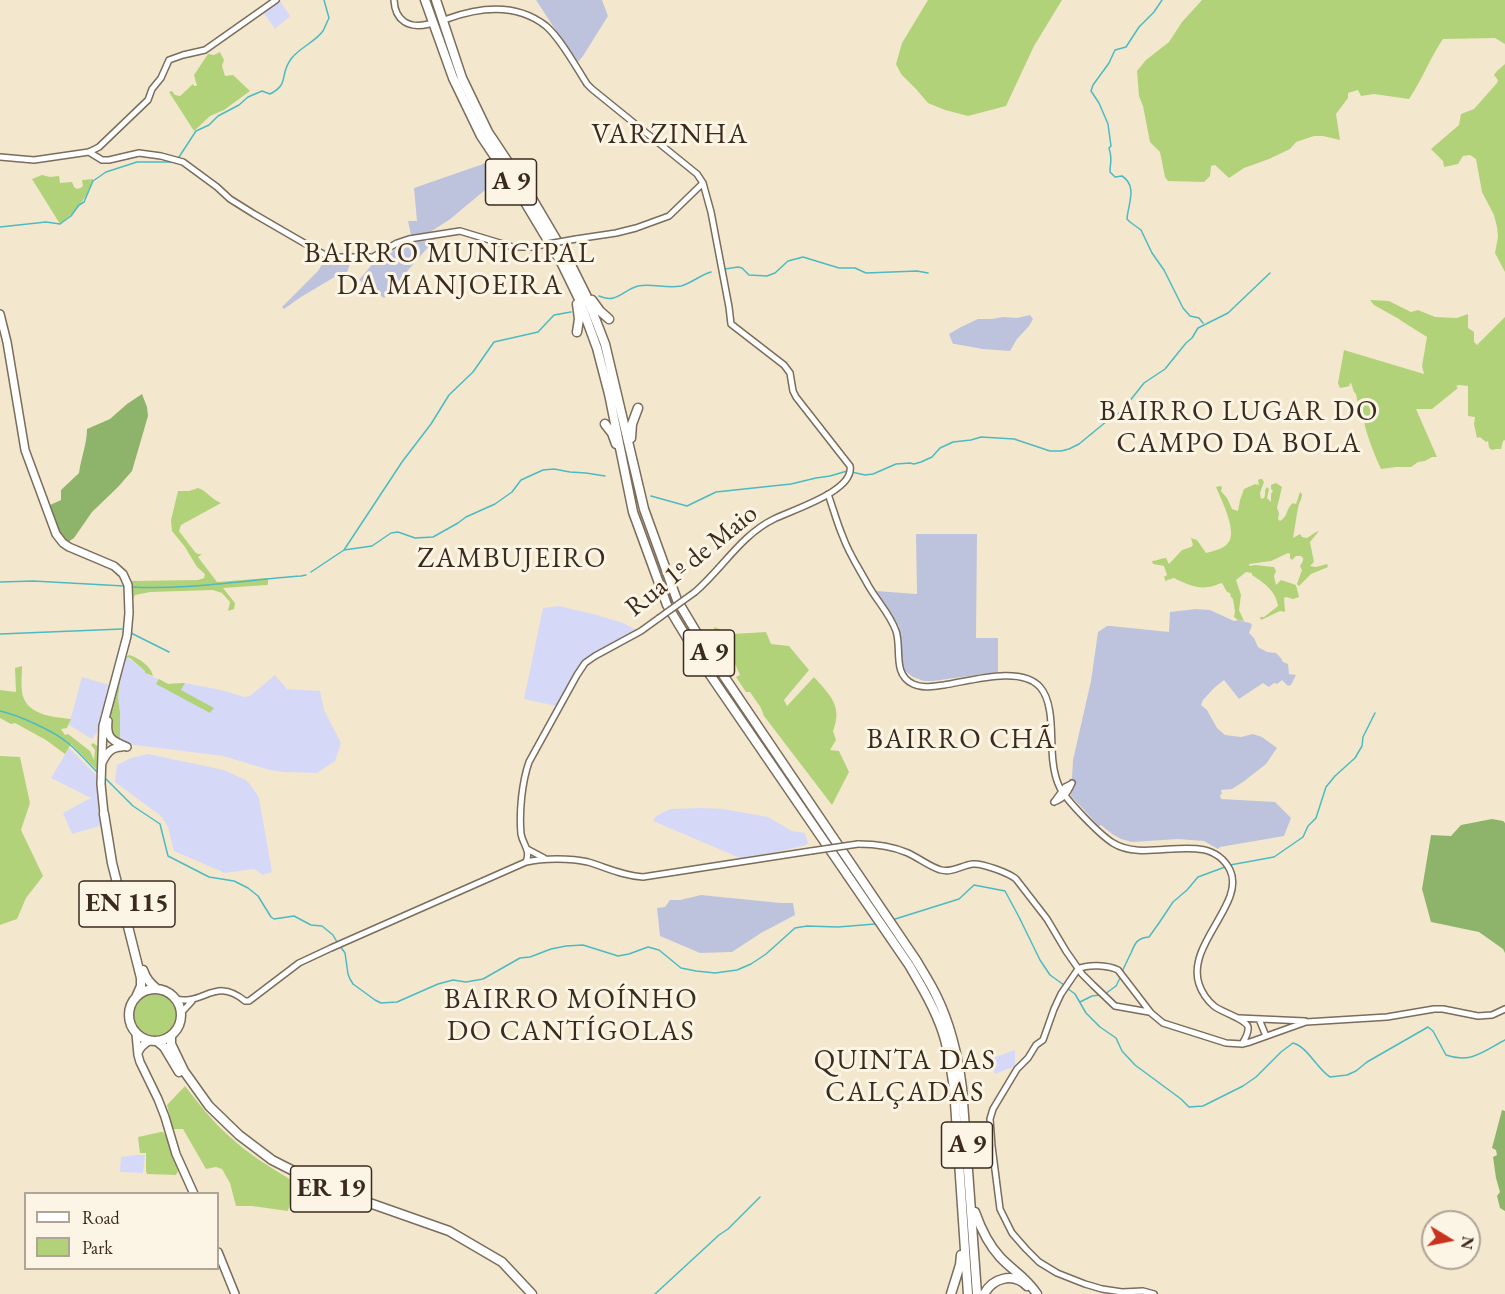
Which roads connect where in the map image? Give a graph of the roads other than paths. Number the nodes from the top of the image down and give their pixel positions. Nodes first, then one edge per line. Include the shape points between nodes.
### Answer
1 (276, 0) edge
2 (394, 0) edge
3 (425, 0) edge
4 (436, 0) edge
5 (447, 19) dead end
6 (429, 24) dead end
7 (89, 152) junction
8 (0, 157) edge
9 (703, 183) junction
10 (573, 277) junction
11 (0, 314) edge
12 (609, 319) dead end
13 (577, 332) dead end
14 (638, 408) dead end
15 (605, 424) dead end
16 (626, 472) junction
17 (636, 474) junction
18 (828, 494) junction
19 (108, 709) junction
20 (115, 743) junction
21 (101, 747) junction
22 (101, 766) junction
23 (104, 814) junction
24 (527, 849) junction
25 (549, 859) junction
26 (526, 861) junction
27 (1078, 969) junction
28 (157, 988) junction
29 (137, 996) junction
30 (175, 999) junction
31 (192, 1000) junction
32 (1505, 1009) edge
33 (181, 1013) junction
34 (1151, 1013) junction
35 (1236, 1017) junction
36 (1259, 1019) junction
37 (1306, 1022) junction
38 (136, 1034) junction
39 (171, 1036) junction
40 (1266, 1036) junction
41 (153, 1041) junction
42 (1242, 1044) junction
43 (138, 1055) junction
44 (193, 1192) edge
45 (971, 1202) junction
46 (964, 1237) junction
47 (219, 1254) edge
48 (235, 1294) edge
49 (526, 1294) edge
50 (532, 1294) edge
51 (951, 1294) edge
52 (968, 1294) edge
53 (976, 1294) edge
54 (984, 1294) edge
55 (1034, 1294) edge
56 (1154, 1294) edge

1 - 7 street via 204,50 169,60 141,108
2 - 6 street via 400,19 417,26
3 - 10 highway, A 9 via 453,78 481,136
4 - 10 highway, A 9 via 462,78 488,132 530,195
5 - 9 street via 482,9 501,9 546,26 587,84
7 - 8 street via 34,159
7 - 9 street, bridge via 102,160 139,153 183,162 254,214 335,257 373,257 409,239 460,231 513,247 616,233 669,216
9 - 18 street, Rua 1º de Maio via 731,324 784,365 790,373 793,391 848,463 850,473 844,483
10 - 12 highway
10 - 13 highway
10 - 16 highway, A 9 via 597,348
10 - 17 highway, A 9 via 586,295 605,344
11 - 19 main road, EN 115 via 25,450 56,534 69,547 114,566 128,585 127,636
14 - 17 highway via 631,435
15 - 16 highway
16 - 46 highway, A 9 via 633,512 667,605 929,999 950,1063
17 - 45 highway, A 9 via 644,509 677,600 937,996 959,1061
18 - 24 street, Rua 1º de Maio, bridge via 771,520 725,559 695,592 641,631 585,663 525,774 521,836
18 - 35 street via 844,539 890,617 904,678 927,687 1014,675 1027,678 1046,697 1053,761 1063,793 1098,831 1126,849 1202,849 1213,852 1226,865 1232,876 1230,895 1200,955 1197,970 1205,997
19 - 20 main road via 107,729
19 - 21 main road, EN 115
20 - 21 main road
20 - 22 main road via 127,747 109,752
21 - 22 main road, EN 115
22 - 23 main road, EN 115
23 - 28 highway, EN 115 via 145,976
23 - 29 highway, EN 115 via 141,978
24 - 25 street
24 - 26 street, Rua 1º de Maio
25 - 26 street
25 - 27 street, bridge via 586,862 643,877 875,844 906,852 942,871 973,864 1016,879
26 - 31 street via 299,963 251,1000 246,1002 226,990
27 - 34 street via 1115,1006
27 - 34 street via 1113,967 1122,973
27 - 56 street via 1054,1009 1043,1040 1017,1069 993,1109 990,1119 1000,1209 1012,1233 1039,1262 1057,1273 1102,1289
28 - 29 highway
28 - 30 highway
29 - 38 highway via 128,1018
30 - 31 street
30 - 33 highway
31 - 33 street
32 - 37 street via 1478,1016 1434,1009 1388,1017
33 - 39 highway
34 - 42 street via 1177,1028
35 - 36 street
35 - 42 street via 1248,1028
36 - 37 street
36 - 40 street
37 - 40 street
38 - 41 highway
38 - 43 main road
39 - 41 highway
39 - 50 highway, ER 19 via 184,1071 208,1106 272,1160 327,1188 449,1231 502,1262
40 - 42 street
41 - 43 main road via 140,1048
41 - 49 highway, ER 19 via 164,1047 204,1108 269,1164 325,1192 446,1235 498,1266
43 - 44 main road
45 - 53 highway, A 9
45 - 55 highway via 990,1245 1030,1283
46 - 51 highway
46 - 52 highway, A 9
47 - 48 main road
54 - 55 highway via 1004,1278 1023,1283

